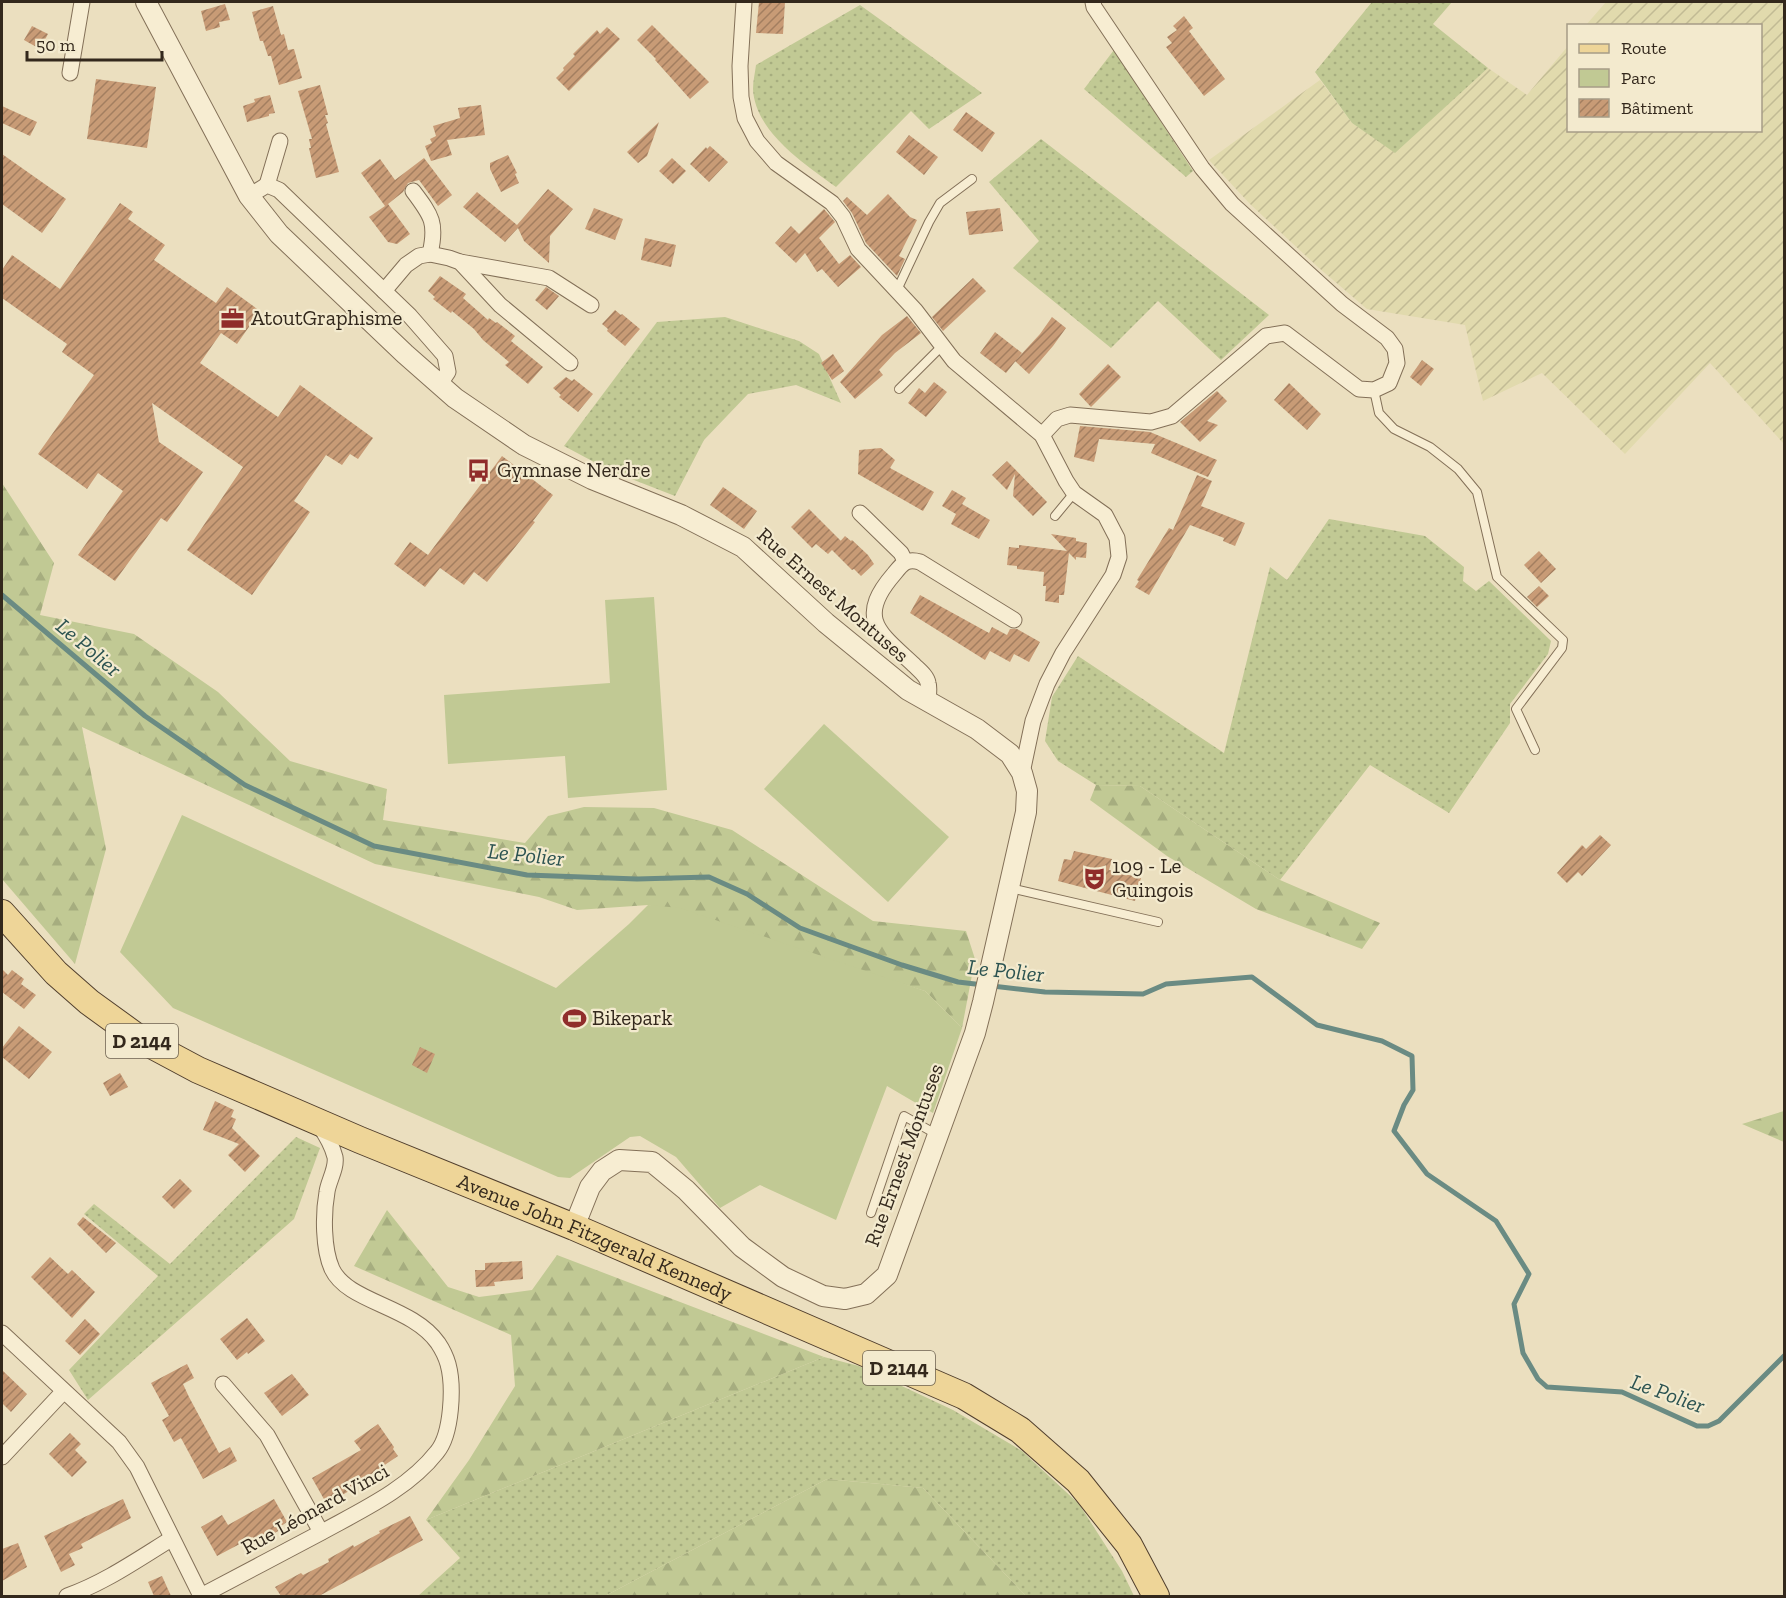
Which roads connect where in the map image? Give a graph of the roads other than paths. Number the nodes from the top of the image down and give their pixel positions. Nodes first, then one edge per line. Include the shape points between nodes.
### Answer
1 (82, 2) edge
2 (146, 2) edge
3 (744, 2) edge
4 (1093, 2) edge
5 (70, 73) dead end
6 (280, 141) dead end
7 (972, 178) dead end
8 (267, 185) junction
9 (413, 191) dead end
10 (249, 196) junction
11 (430, 254) junction
12 (460, 262) junction
13 (897, 290) junction
14 (384, 291) junction
15 (591, 305) dead end
16 (943, 345) junction
17 (570, 363) dead end
18 (440, 385) junction
19 (899, 389) dead end
20 (1374, 390) junction
21 (1042, 435) junction
22 (1074, 492) junction
23 (860, 513) dead end
24 (1055, 516) dead end
25 (905, 561) junction
26 (1014, 620) dead end
27 (928, 702) junction
28 (1535, 750) dead end
29 (1022, 773) junction
30 (1009, 887) junction
31 (2, 913) edge
32 (1158, 922) dead end
33 (316, 1120) junction
34 (937, 1135) junction
35 (871, 1213) dead end
36 (574, 1227) junction
37 (2, 1333) edge
38 (223, 1383) dead end
39 (63, 1392) junction
40 (2, 1457) edge
41 (321, 1532) junction
42 (171, 1539) junction
43 (67, 1596) edge
44 (201, 1596) edge
45 (1156, 1596) edge

1 - 5 street
2 - 10 street, Rue Ernest Montuses
3 - 13 street via 741,97 745,118 757,141 776,163 832,203 858,249
4 - 20 street via 1202,168 1232,204 1395,349 1397,363 1389,383
6 - 8 street
7 - 13 lane via 940,203
8 - 10 street
8 - 14 street via 279,190
9 - 11 street via 430,214 434,235
10 - 18 street, Rue Ernest Montuses via 286,241
11 - 12 street
11 - 14 street via 406,265
12 - 15 street via 549,278
12 - 17 street via 500,305
13 - 16 street
14 - 18 street via 445,356 448,372
16 - 19 lane
16 - 21 street via 954,361
18 - 27 street, Rue Ernest Montuses via 524,445 743,547 826,623
20 - 21 street via 1359,389 1285,333 1266,336 1172,416 1151,422 1070,415 1057,419
20 - 28 lane via 1379,413 1394,429 1430,447 1458,469 1477,492 1497,577 1563,640 1562,648 1516,709
21 - 22 street
22 - 24 lane
22 - 29 street via 1105,515 1117,538 1119,557 1113,575 1047,684 1033,721
23 - 25 street
25 - 26 street via 920,562
25 - 27 street, Rue Ernest Montuses via 876,599 874,618 878,631 923,673 928,683
27 - 29 street, Rue Ernest Montuses via 977,729 1010,754
29 - 30 street, Rue Ernest Montuses via 1027,791 1026,812
30 - 32 lane
30 - 34 street, Rue Ernest Montuses via 984,1002
31 - 33 main road, Avenue John Fitzgerald Kennedy / D 2144 via 56,974 140,1039 198,1070
33 - 36 main road, Avenue John Fitzgerald Kennedy / D 2144
33 - 41 street, Rue Léonard Vinci via 336,1160 327,1193 325,1241 332,1268 342,1283 421,1324 438,1343 448,1363 451,1395 439,1451 377,1502
34 - 35 lane via 904,1116
34 - 36 street, Rue Ernest Montuses via 887,1275 866,1294 845,1299 823,1296 783,1277 742,1247 652,1162 619,1160 602,1171 590,1187
36 - 45 main road, Avenue John Fitzgerald Kennedy / D 2144 via 964,1396 1020,1430 1078,1481 1129,1545
37 - 39 street
38 - 41 street via 267,1435
39 - 40 street
39 - 42 street via 119,1442 137,1467
41 - 44 street, Rue Léonard Vinci
42 - 43 street via 123,1569
42 - 44 street

